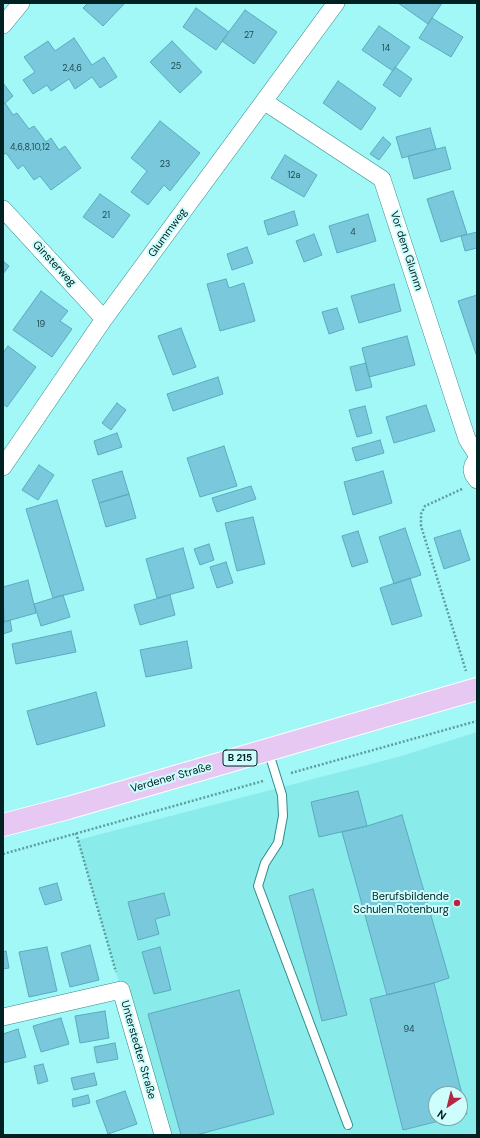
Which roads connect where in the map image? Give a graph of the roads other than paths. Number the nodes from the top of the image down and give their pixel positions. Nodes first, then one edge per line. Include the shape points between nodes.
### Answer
1 (21, 3) edge
2 (336, 3) edge
3 (3, 25) edge
4 (265, 102) junction
5 (3, 209) edge
6 (104, 319) junction
7 (477, 455) edge
8 (477, 459) edge
9 (3, 467) edge
10 (470, 484) edge
11 (475, 689) edge
12 (268, 750) junction
13 (3, 825) edge
14 (3, 1018) edge
15 (348, 1125) dead end
16 (163, 1135) edge

1 - 3 street
2 - 4 street, Glummweg
4 - 6 street, Glummweg
4 - 7 street, Vor dem Glumm via 382,179 467,439
5 - 6 street, Ginsterweg
6 - 9 street, Glummweg
8 - 10 street via 473,465
11 - 12 main road, Verdener Straße / B 215
12 - 13 main road, Verdener Straße / B 215
12 - 15 lane via 278,777 283,816 278,843 265,863 258,886
14 - 16 street, Unterstedter Straße via 121,990

